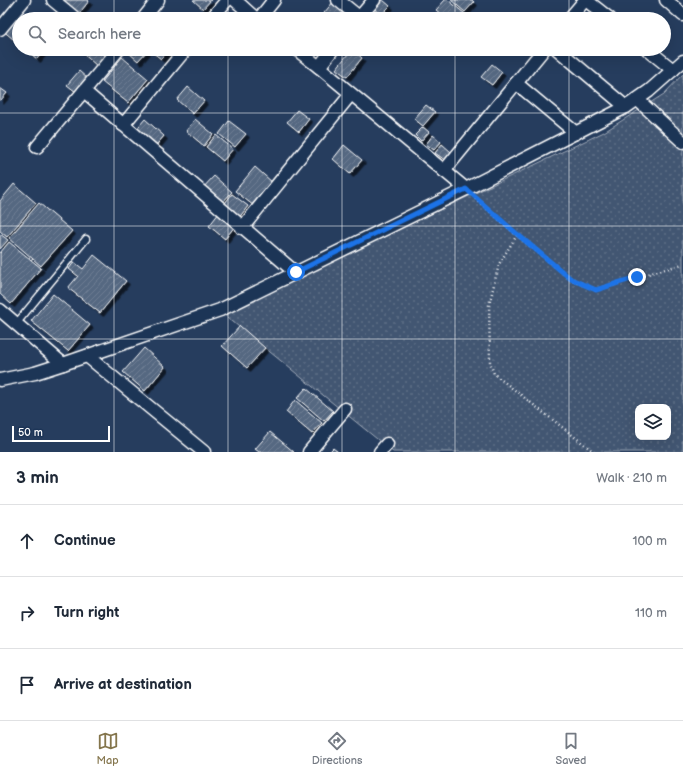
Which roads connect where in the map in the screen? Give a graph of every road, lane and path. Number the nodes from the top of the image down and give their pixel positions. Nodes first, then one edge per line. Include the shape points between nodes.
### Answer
1 (24, 0) edge
2 (53, 0) edge
3 (158, 0) edge
4 (227, 0) edge
5 (235, 0) edge
6 (274, 0) edge
7 (338, 0) edge
8 (374, 0) edge
9 (586, 0) edge
10 (666, 0) edge
11 (14, 12) edge
12 (68, 12) edge
13 (149, 12) edge
14 (217, 12) edge
15 (249, 12) edge
16 (263, 12) edge
17 (352, 12) edge
18 (364, 12) edge
19 (575, 12) edge
20 (601, 12) edge
21 (12, 14) edge
22 (683, 15) edge
23 (0, 29) edge
24 (111, 56) edge
25 (180, 56) edge
26 (305, 56) edge
27 (327, 56) edge
28 (538, 56) edge
29 (565, 56) edge
30 (656, 56) edge
31 (683, 61) edge
32 (319, 66) junction
33 (673, 70) junction
34 (516, 83) junction
35 (84, 91) junction
36 (352, 94) junction
37 (638, 100) junction
38 (626, 107) junction
39 (123, 125) junction
40 (576, 133) junction
41 (683, 142) edge
42 (37, 147) dead end
43 (444, 171) junction
44 (466, 189) junction
45 (242, 228) junction
46 (517, 234) junction
47 (86, 239) dead end
48 (683, 264) edge
49 (296, 272) junction
50 (0, 310) edge
51 (16, 324) junction
52 (87, 356) junction
53 (63, 364) junction
54 (0, 380) edge
55 (345, 409) dead end
56 (204, 452) edge
57 (309, 452) edge
58 (594, 452) edge

1 - 11 street
2 - 12 street
3 - 13 street
4 - 14 street
5 - 15 street
6 - 16 street
7 - 17 street
8 - 18 street
9 - 19 street
9 - 20 street
10 - 22 street
21 - 23 street
24 - 35 street
25 - 39 street
26 - 32 street
27 - 32 street
28 - 34 street
29 - 38 street
30 - 33 street
31 - 33 street
32 - 36 street
33 - 37 street
34 - 40 street
34 - 43 street
35 - 39 street
35 - 42 street
36 - 43 street
36 - 45 street
37 - 38 street
37 - 41 street
38 - 40 street
39 - 45 street
40 - 44 street
43 - 44 street
44 - 46 path
44 - 49 street
45 - 49 street
46 - 48 path via 571,279 596,290
46 - 58 path via 499,264 489,305 490,362 494,374
47 - 51 lane
49 - 52 street via 220,310
50 - 51 street
51 - 53 street
52 - 53 street
52 - 56 street
53 - 54 street
55 - 57 street

